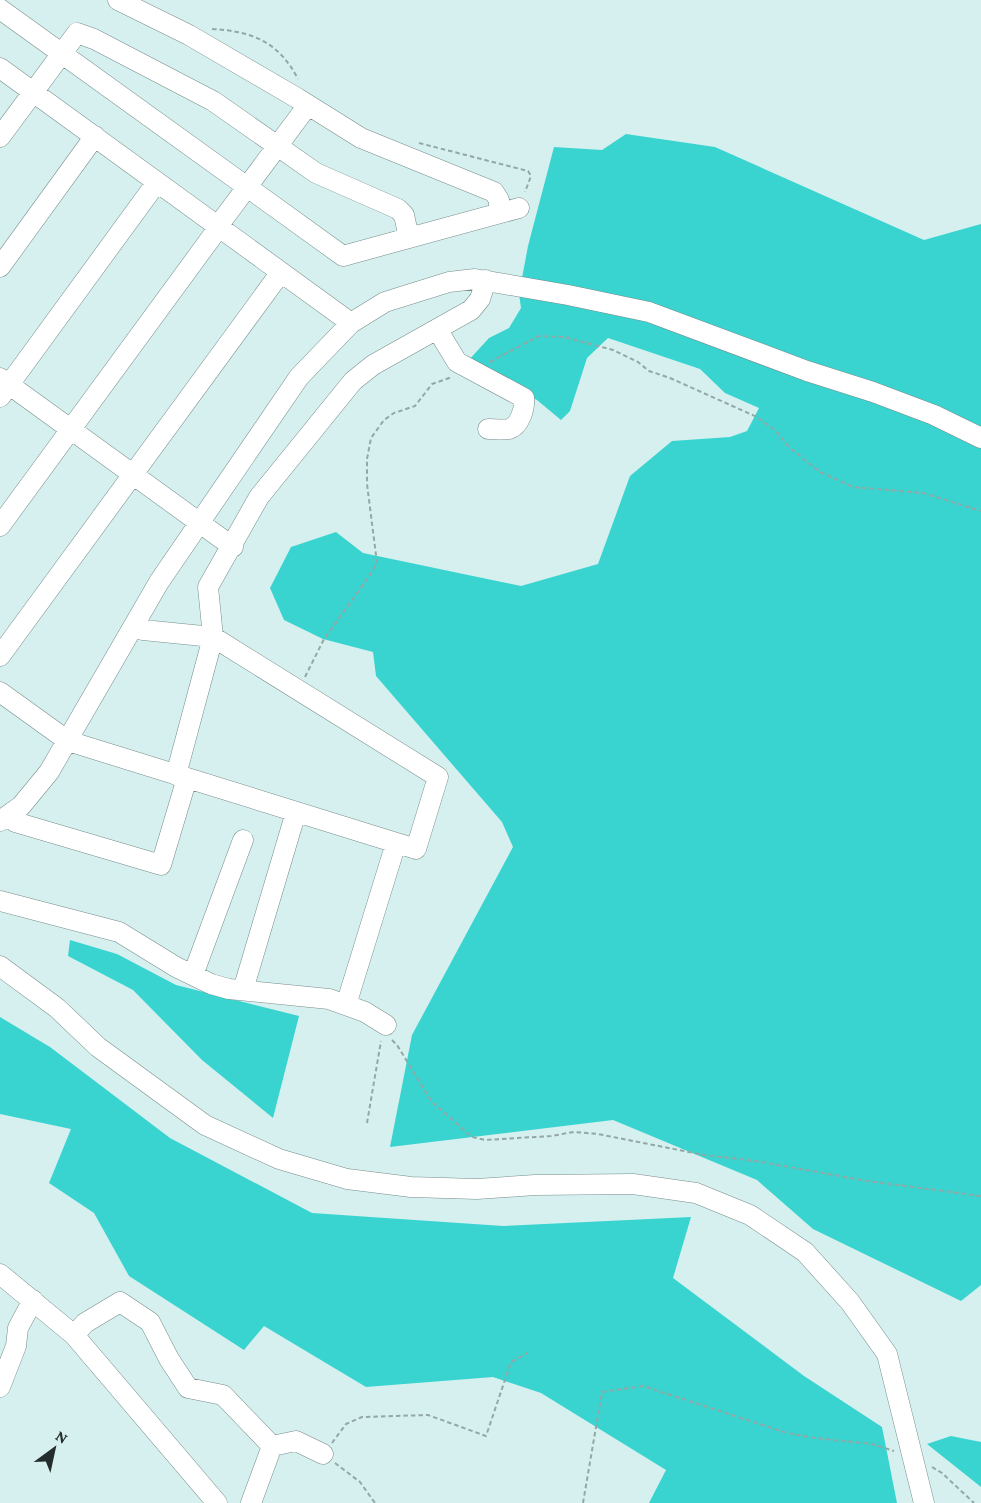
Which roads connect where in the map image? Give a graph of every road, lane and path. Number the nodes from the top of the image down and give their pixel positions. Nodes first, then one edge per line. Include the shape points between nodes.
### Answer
1 (118, 0) edge
2 (0, 9) edge
3 (183, 32) junction
4 (61, 53) junction
5 (0, 68) edge
6 (33, 92) junction
7 (302, 101) junction
8 (95, 136) junction
9 (0, 137) edge
10 (420, 143) dead end
11 (277, 146) junction
12 (157, 182) junction
13 (247, 187) junction
14 (519, 208) joint
15 (499, 213) junction
16 (219, 226) junction
17 (409, 238) junction
18 (0, 267) edge
19 (281, 272) junction
20 (486, 280) junction
21 (351, 323) junction
22 (437, 328) junction
23 (469, 370) junction
24 (3, 386) edge
25 (70, 429) junction
26 (488, 429) dead end
27 (981, 438) edge
28 (132, 474) junction
29 (981, 511) edge
30 (199, 523) junction
31 (0, 526) edge
32 (232, 547) junction
33 (134, 626) junction
34 (213, 637) junction
35 (0, 656) edge
36 (299, 690) junction
37 (0, 692) edge
38 (68, 741) junction
39 (182, 776) junction
40 (296, 812) junction
41 (4, 818) edge
42 (243, 840) dead end
43 (396, 843) junction
44 (0, 901) edge
45 (0, 966) edge
46 (193, 975) junction
47 (243, 990) junction
48 (346, 1005) junction
49 (384, 1027) junction
50 (367, 1123) dead end
51 (981, 1196) edge
52 (0, 1274) edge
53 (33, 1300) junction
54 (74, 1335) junction
55 (528, 1353) dead end
56 (0, 1387) edge
57 (272, 1446) junction
58 (323, 1454) junction
59 (913, 1457) junction
60 (217, 1503) edge
61 (251, 1503) edge
62 (375, 1503) edge
63 (583, 1503) edge
64 (924, 1503) edge
65 (974, 1503) edge

1 - 3 street
2 - 4 street
3 - 7 street
3 - 7 path via 196,28 228,30 265,41 291,66 302,88
4 - 6 street
4 - 11 street via 77,33 94,39 213,101
4 - 13 street
5 - 6 street
6 - 8 street
6 - 9 street
7 - 11 street
7 - 15 street via 361,138 494,192 499,200
8 - 12 street
8 - 18 street
10 - 14 path via 528,171 531,176
11 - 13 street
11 - 17 street via 316,173 398,209 404,214
12 - 16 street
12 - 24 street
13 - 16 street
13 - 17 street via 343,256
14 - 15 street
15 - 17 street
16 - 19 street
16 - 25 street
19 - 21 street
19 - 28 street
20 - 21 street via 449,282 385,302
20 - 22 street via 480,299 471,310
20 - 27 street via 649,312 934,415
21 - 30 street via 299,377
22 - 23 street via 457,362
22 - 32 street via 353,381 259,497
23 - 26 street via 524,398 525,405 515,426
23 - 29 path via 539,336 564,337 613,350 650,371 756,417 820,472 853,487 923,493
23 - 36 path via 432,384 415,406 384,420 371,438 367,484 377,563 324,639
24 - 25 street
25 - 28 street
25 - 31 street
28 - 30 street
28 - 35 street
30 - 32 street
30 - 33 street
32 - 34 street via 208,587
33 - 34 street
33 - 38 street
34 - 36 street
34 - 39 street
36 - 43 street via 438,777 416,849
37 - 38 street
38 - 39 street
38 - 41 street via 21,806
39 - 40 street
39 - 41 street via 161,865
40 - 43 street
40 - 47 street
42 - 46 street
43 - 48 street
44 - 46 street via 119,932
45 - 59 street via 57,1008 98,1047 205,1125 279,1160 347,1179 411,1187 633,1184 696,1193 750,1215 805,1252 850,1302 887,1354
46 - 47 street via 211,984
47 - 48 street via 329,999
48 - 49 street
49 - 50 path
49 - 51 path via 432,1102 472,1137 485,1140 574,1132 598,1134 704,1155
52 - 53 street
53 - 54 street
53 - 56 street via 18,1328 16,1346
54 - 57 street via 85,1323 120,1302 150,1322 188,1388 223,1395
54 - 60 street
55 - 58 path via 511,1362 486,1436 429,1415 362,1417 346,1424
57 - 58 street via 296,1441
57 - 61 street
58 - 62 path via 360,1482
59 - 63 path via 872,1444 787,1433 643,1386 602,1392
59 - 64 street
59 - 65 path via 942,1473

